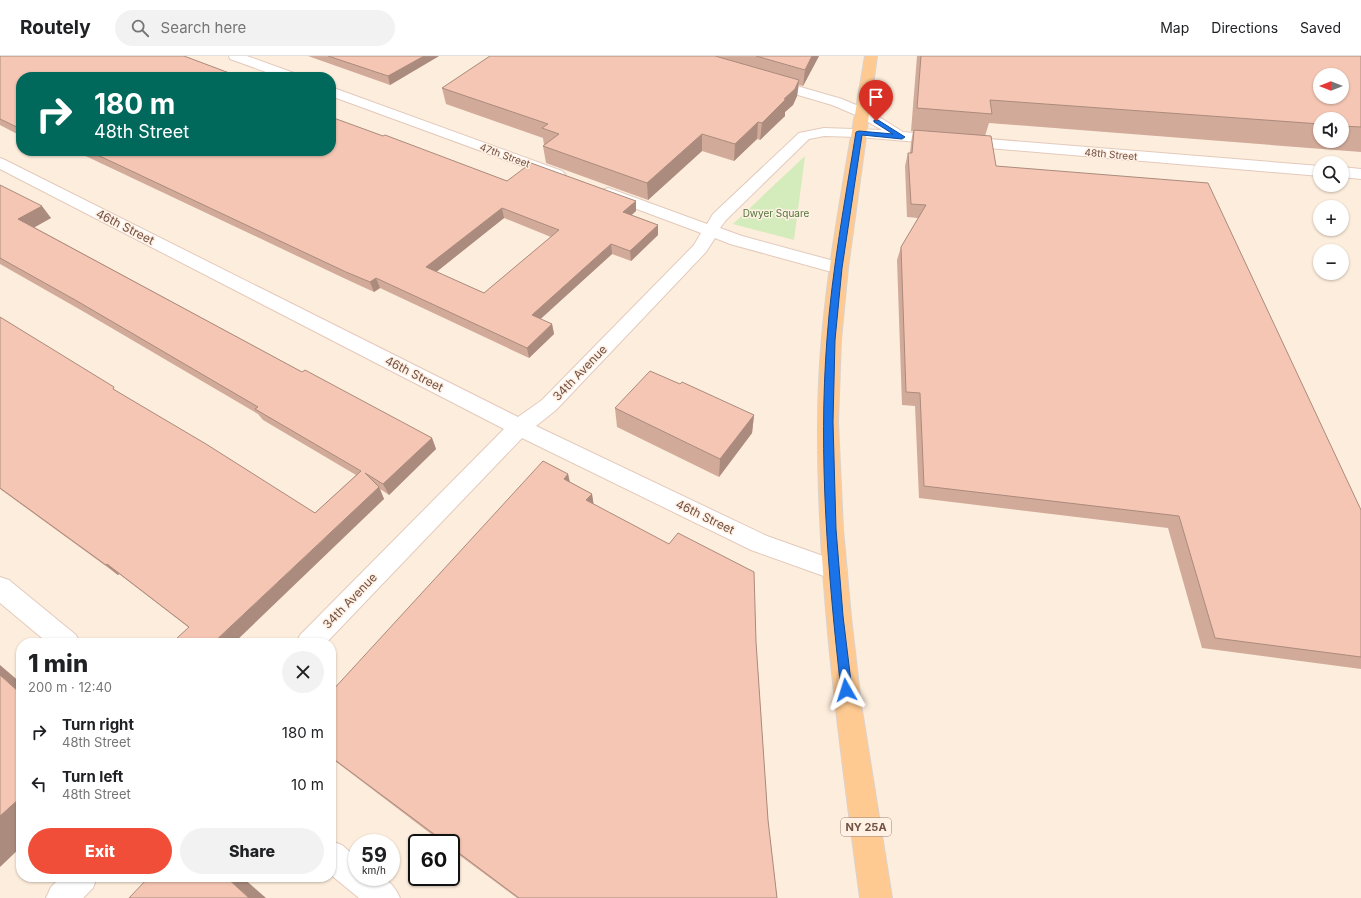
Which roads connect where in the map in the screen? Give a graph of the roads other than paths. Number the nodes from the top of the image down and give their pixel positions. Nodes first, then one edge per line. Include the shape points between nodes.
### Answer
1 (235, 56) edge
2 (871, 56) edge
3 (278, 72) edge
4 (758, 79) edge
5 (336, 93) edge
6 (863, 113) junction
7 (859, 132) junction
8 (902, 137) junction
9 (0, 163) edge
10 (1313, 169) edge
11 (1349, 173) edge
12 (1361, 174) edge
13 (568, 178) edge
14 (597, 189) edge
15 (711, 231) junction
16 (839, 268) junction
17 (519, 427) junction
18 (835, 570) junction
19 (0, 588) edge
20 (61, 638) edge
21 (314, 638) edge
22 (336, 860) edge
23 (348, 870) edge
24 (77, 882) edge
25 (369, 886) edge
26 (62, 898) edge
27 (384, 898) edge
28 (876, 898) edge

1 - 3 street
2 - 6 main road, NY 25A
4 - 6 street, 48th Street via 837,102
5 - 13 street, 47th Street
6 - 7 main road, NY 25A
6 - 8 street, 48th Street
7 - 8 street, 48th Street
7 - 15 street, 34th Avenue via 824,132 804,136 720,217
7 - 16 main road, NY 25A
8 - 10 street, 48th Street
9 - 17 street, 46th Street
11 - 12 street
14 - 15 street
15 - 16 street
15 - 17 street, 34th Avenue via 700,248 549,406
16 - 18 main road, NY 25A via 829,380 829,476
17 - 18 street, 46th Street via 759,543
17 - 21 street, 34th Avenue
18 - 28 main road, NY 25A via 848,704
19 - 20 street
22 - 23 street
24 - 26 street
25 - 27 street

